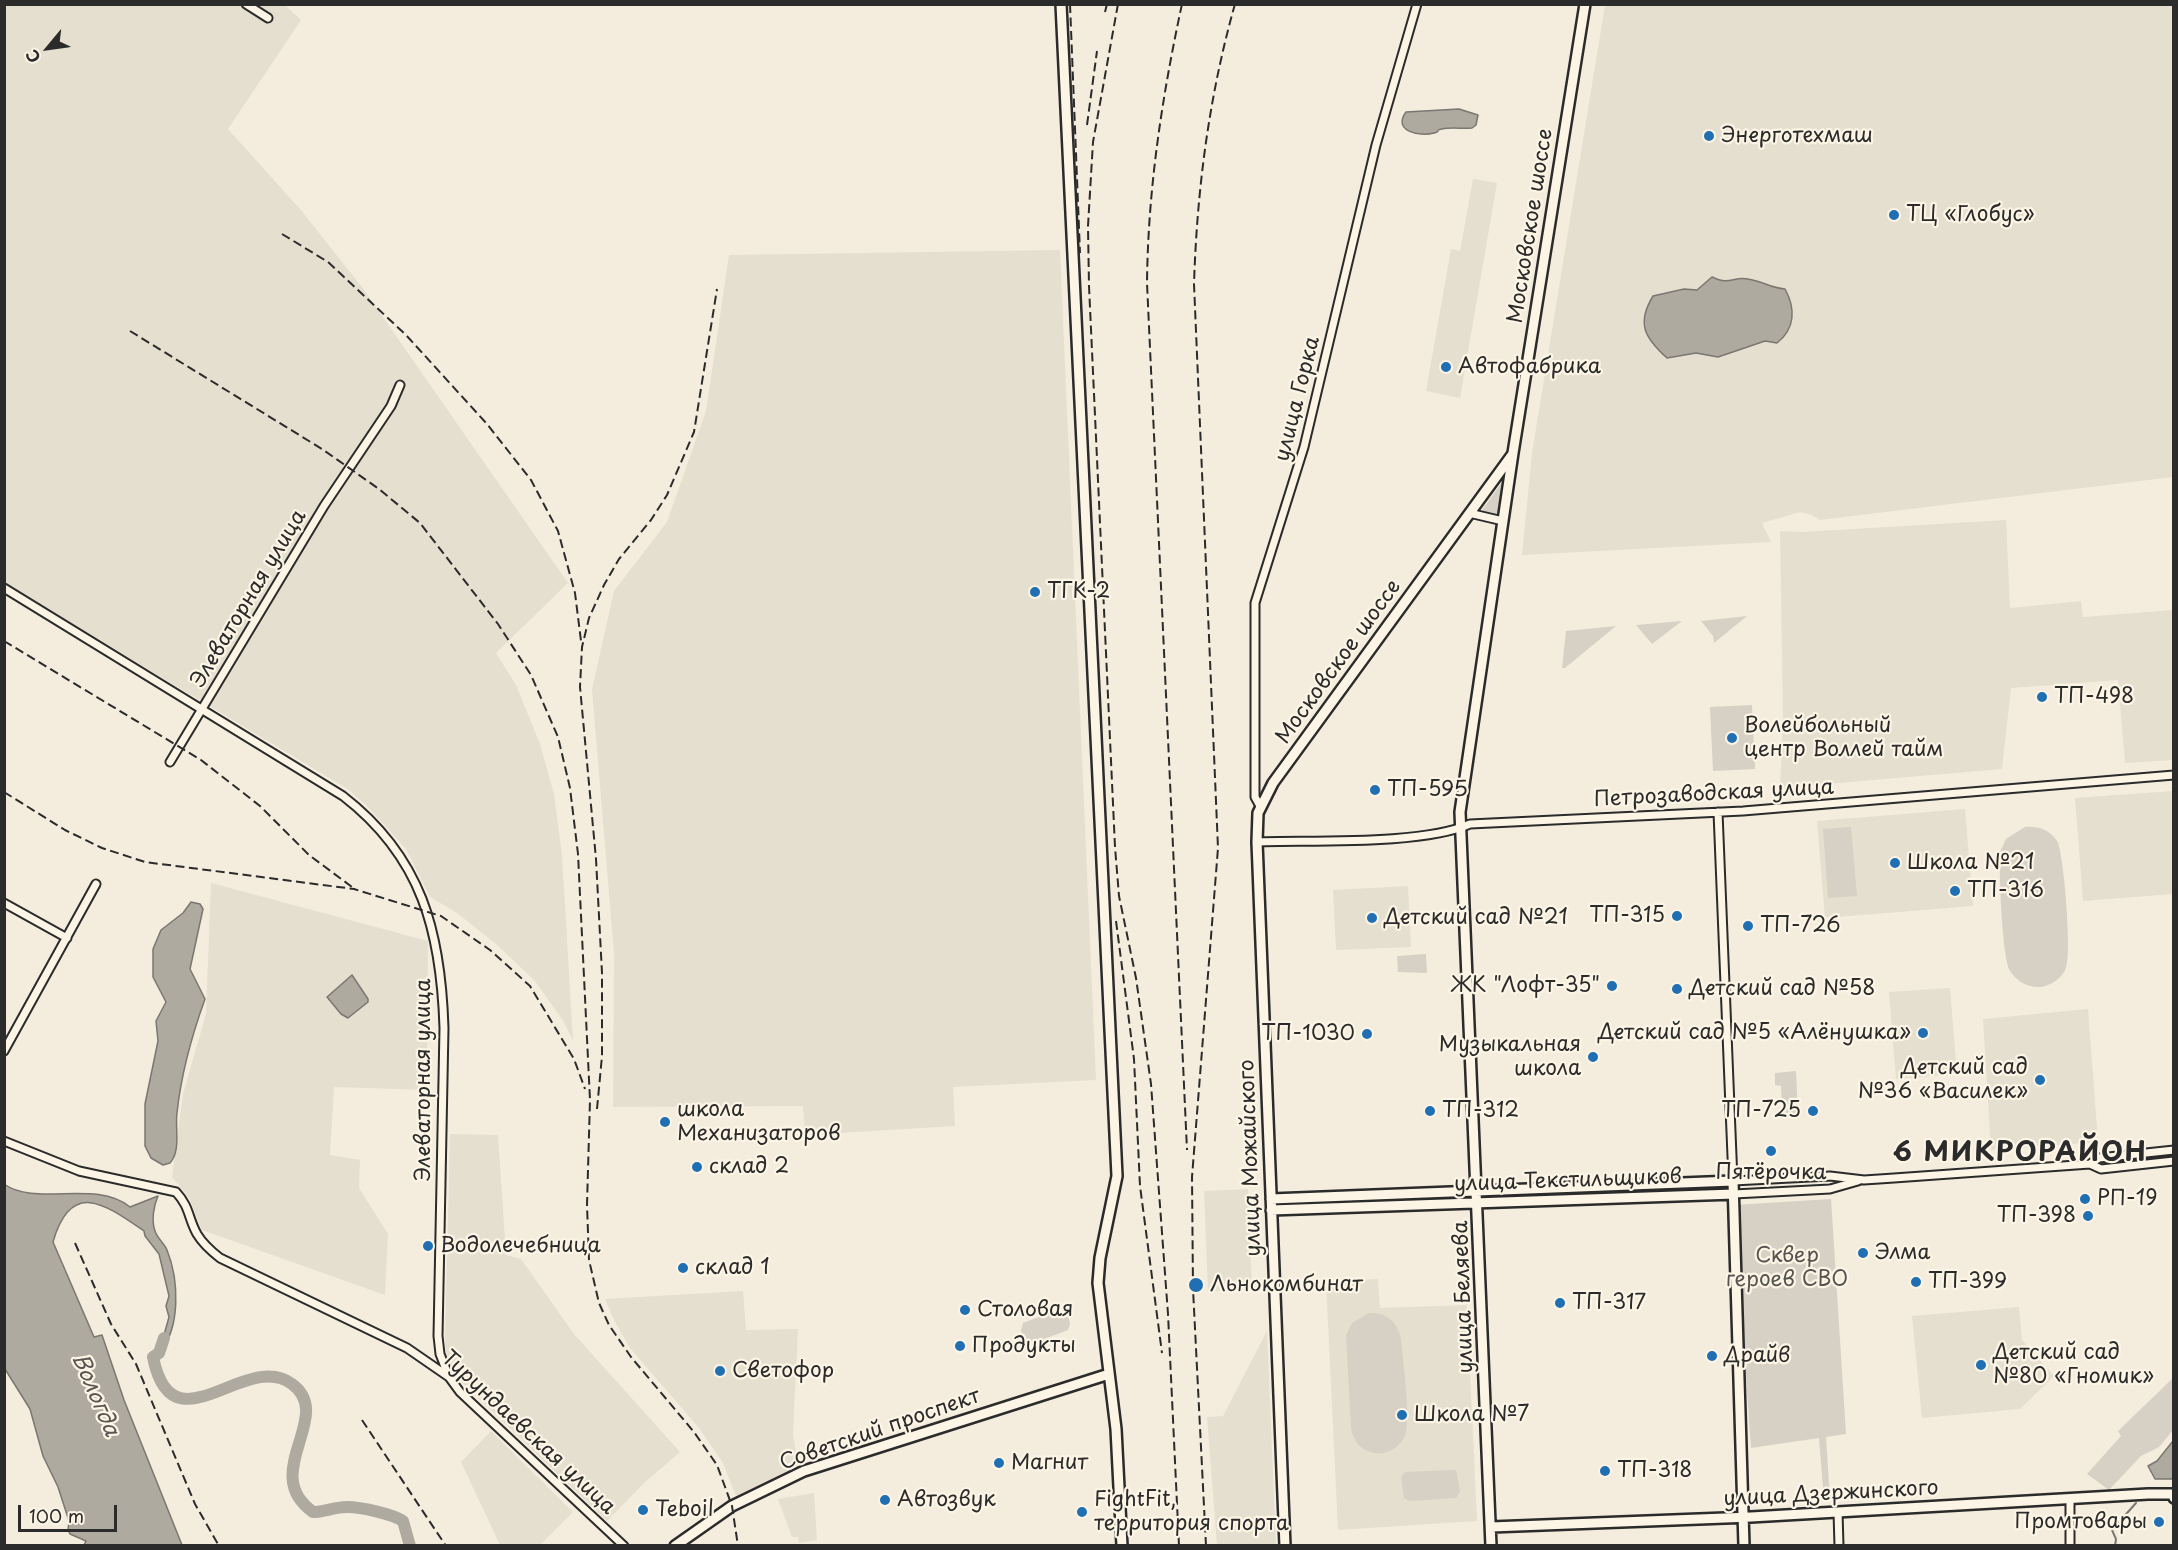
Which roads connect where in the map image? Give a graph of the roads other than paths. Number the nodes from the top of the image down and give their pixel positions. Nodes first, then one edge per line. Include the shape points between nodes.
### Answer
1 (246, 4) edge
2 (1061, 4) edge
3 (1417, 4) edge
4 (1585, 4) edge
5 (268, 18) dead end
6 (400, 385) dead end
7 (1513, 453) junction
8 (1469, 513) junction
9 (1503, 521) junction
10 (4, 588) edge
11 (203, 710) junction
12 (170, 762) dead end
13 (2174, 776) edge
14 (1260, 806) junction
15 (1718, 812) junction
16 (1460, 828) junction
17 (1257, 842) junction
18 (96, 884) dead end
19 (4, 903) edge
20 (68, 938) junction
21 (4, 1051) edge
22 (4, 1141) edge
23 (2174, 1150) edge
24 (2174, 1161) edge
25 (2091, 1164) junction
26 (1830, 1176) junction
27 (1733, 1180) junction
28 (1864, 1180) junction
29 (1830, 1189) junction
30 (1477, 1191) junction
31 (1734, 1194) junction
32 (1271, 1199) junction
33 (1478, 1201) junction
34 (1271, 1210) junction
35 (1104, 1375) junction
36 (449, 1377) junction
37 (2173, 1495) edge
38 (2070, 1501) junction
39 (1838, 1512) junction
40 (1743, 1517) junction
41 (1491, 1527) junction
42 (624, 1545) edge
43 (675, 1545) edge
44 (1122, 1545) edge
45 (1285, 1545) edge
46 (1491, 1545) edge
47 (1744, 1545) edge
48 (1839, 1545) edge
49 (2070, 1545) edge

1 - 5 street
2 - 35 street via 1117,1176 1098,1283
3 - 14 street, улица Горка via 1376,145 1304,447 1255,603 1255,797
4 - 7 street, Московское шоссе
6 - 11 street, Элеваторная улица via 372,437 260,609
7 - 8 street, Московское шоссе
7 - 9 street, Московское шоссе
8 - 9 street
8 - 14 street, Московское шоссе
9 - 16 street, Московское шоссе via 1464,772
10 - 11 street, Элеваторная улица
11 - 12 street, Элеваторная улица
11 - 36 street, Элеваторная улица via 363,812 398,852 427,906 443,995 438,1336
13 - 15 street, Петрозаводская улица
14 - 17 street, улица Можайского
15 - 16 street, Петрозаводская улица via 1470,824
15 - 27 street
16 - 17 street, Петрозаводская улица via 1386,837
16 - 30 street, улица Беляева
17 - 32 street, улица Можайского
18 - 20 street
19 - 20 street
20 - 21 street
22 - 36 street, Турундаевская улица via 79,1171 176,1192 187,1204 196,1233 220,1258 407,1348
23 - 25 street, улица Текстильщиков via 2099,1158
24 - 25 street, улица Текстильщиков via 2101,1169
25 - 28 street, улица Текстильщиков
26 - 27 street, улица Текстильщиков
26 - 28 street, улица Текстильщиков
26 - 29 street
27 - 30 street, улица Текстильщиков
27 - 31 street
28 - 29 street, улица Текстильщиков
29 - 31 street, улица Текстильщиков
30 - 32 street, улица Текстильщиков
30 - 33 street, улица Беляева
31 - 33 street, улица Текстильщиков
31 - 40 street
32 - 34 street, улица Можайского
33 - 34 street, улица Текстильщиков
33 - 41 street, улица Беляева
34 - 45 street, улица Можайского
35 - 43 street, Советский проспект via 804,1471 732,1506
35 - 44 street via 1114,1408
36 - 42 street, Турундаевская улица via 460,1392
37 - 38 street, улица Дзержинского
38 - 39 street, улица Дзержинского
38 - 49 street
39 - 40 street, улица Дзержинского
39 - 48 street
40 - 41 street, улица Дзержинского
40 - 47 street
41 - 46 street, улица Беляева

